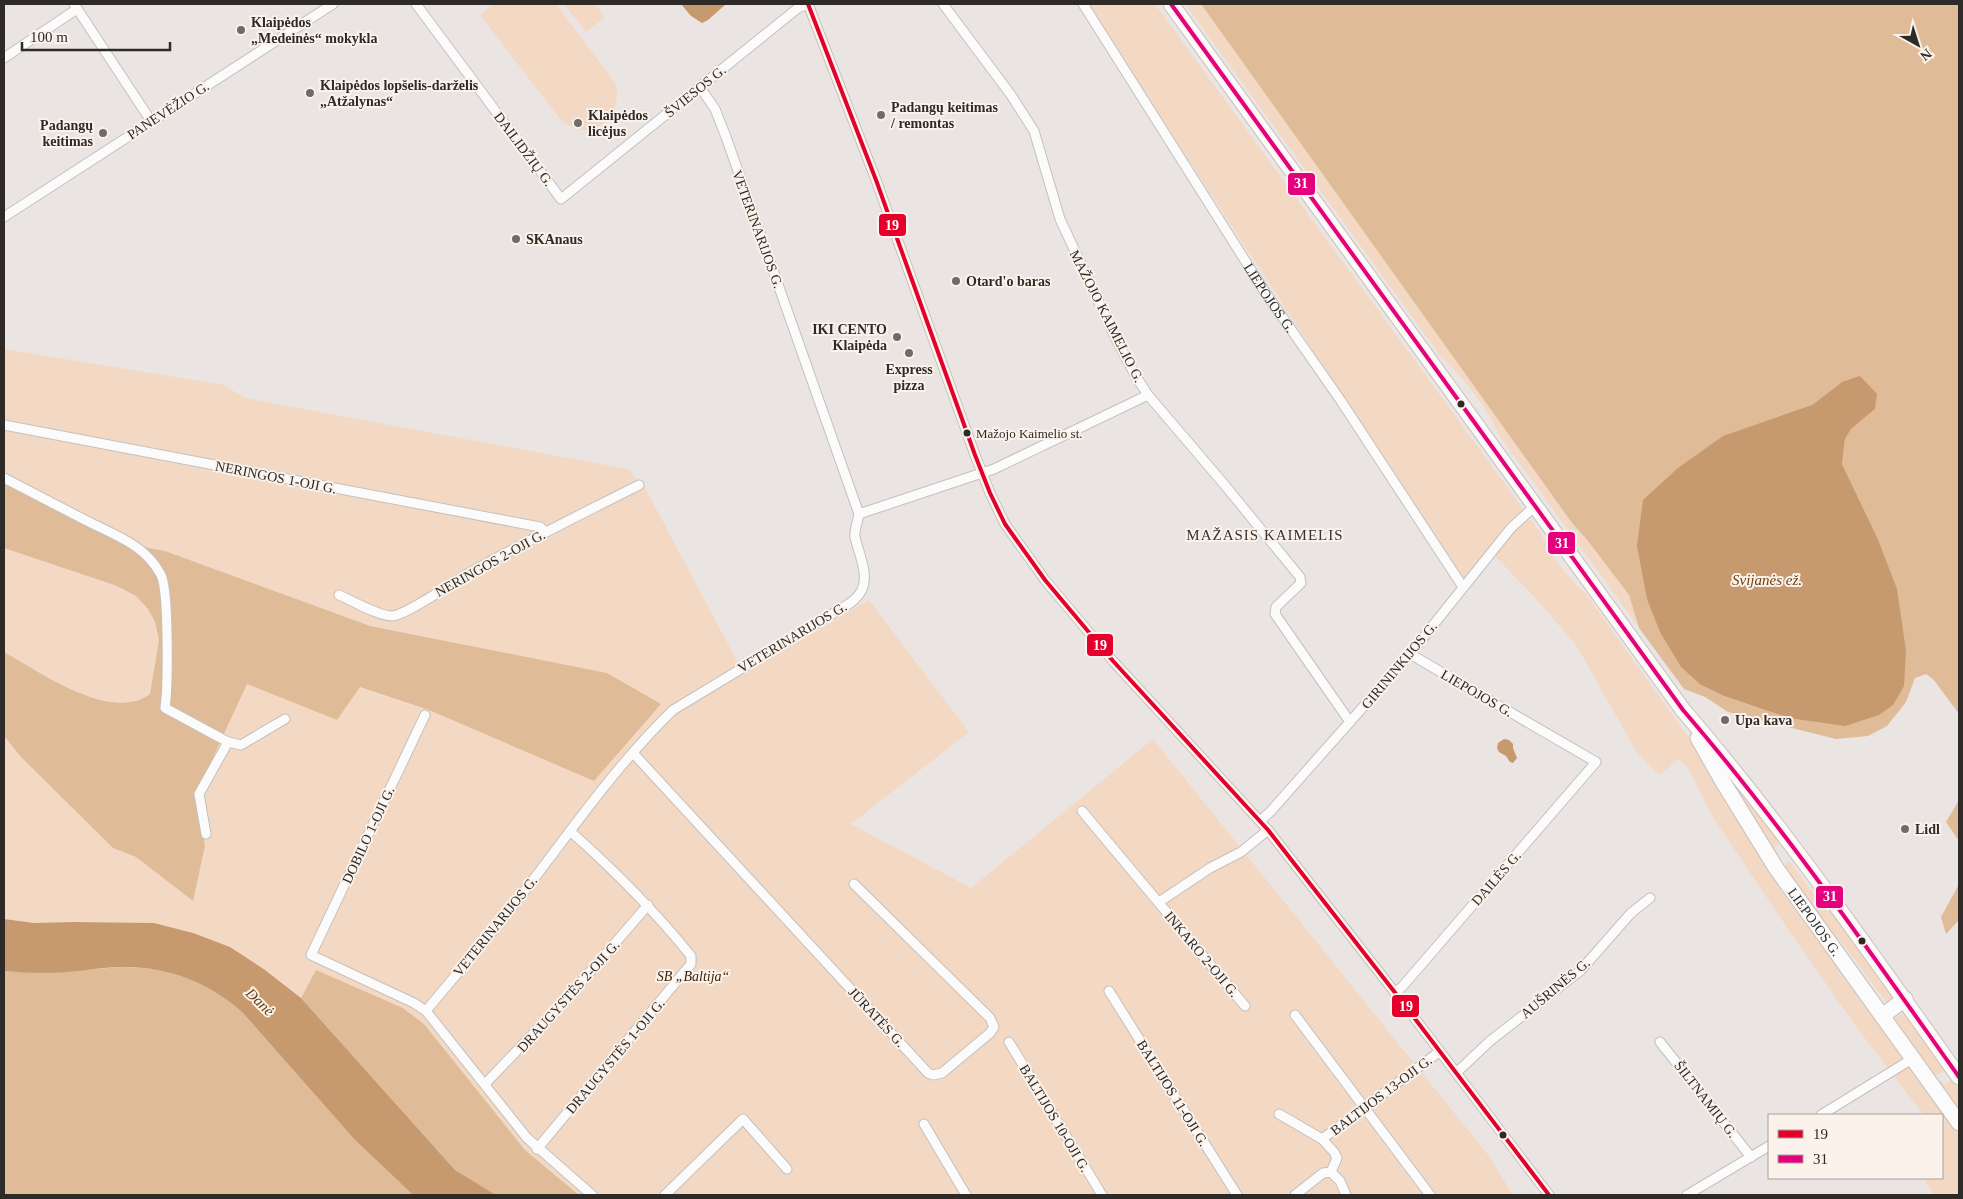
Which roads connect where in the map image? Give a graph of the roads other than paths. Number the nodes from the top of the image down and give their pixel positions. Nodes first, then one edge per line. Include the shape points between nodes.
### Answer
1 (333, 4) edge
2 (416, 4) edge
3 (808, 4) edge
4 (943, 4) edge
5 (1083, 4) edge
6 (1171, 4) edge
7 (75, 6) edge
8 (4, 58) edge
9 (700, 87) junction
10 (151, 121) junction
11 (560, 199) joint
12 (4, 217) edge
13 (1148, 395) junction
14 (4, 425) edge
15 (982, 473) junction
16 (4, 478) edge
17 (639, 485) dead end
18 (1534, 506) junction
19 (859, 514) junction
20 (546, 532) junction
21 (1463, 587) junction
22 (339, 595) dead end
23 (1410, 654) junction
24 (1683, 710) junction
25 (425, 715) dead end
26 (285, 719) dead end
27 (1350, 722) junction
28 (228, 742) junction
29 (633, 752) junction
30 (1596, 762) joint
31 (1082, 811) dead end
32 (1260, 821) junction
33 (1268, 830) junction
34 (570, 831) junction
35 (206, 834) dead end
36 (1797, 853) junction
37 (1776, 868) junction
38 (854, 884) dead end
39 (1650, 898) dead end
40 (1159, 902) junction
41 (648, 905) junction
42 (1109, 991) dead end
43 (1395, 993) junction
44 (1904, 999) junction
45 (1245, 1006) dead end
46 (426, 1011) junction
47 (1295, 1015) dead end
48 (1882, 1016) junction
49 (1009, 1042) dead end
50 (1660, 1042) dead end
51 (1439, 1052) junction
52 (1912, 1059) junction
53 (1456, 1073) junction
54 (1959, 1077) edge
55 (485, 1084) junction
56 (1364, 1107) junction
57 (1279, 1114) dead end
58 (1823, 1114) edge
59 (1959, 1123) edge
60 (924, 1124) dead end
61 (1322, 1139) junction
62 (1768, 1147) edge
63 (537, 1148) junction
64 (1751, 1157) junction
65 (787, 1169) dead end
66 (1331, 1172) junction
67 (592, 1195) edge
68 (665, 1195) edge
69 (966, 1195) edge
70 (1102, 1195) edge
71 (1237, 1195) edge
72 (1295, 1195) edge
73 (1346, 1195) edge
74 (1430, 1195) edge
75 (1549, 1195) edge
76 (1687, 1195) edge

1 - 10 street, PANEVĖŽIO G.
2 - 11 street, DAILIDŽIŲ G.
3 - 9 street, ŠVIESOS G. via 798,8
3 - 15 street via 876,180
4 - 13 street, MAŽOJO KAIMELIO G. via 1034,131 1060,219 1118,343
5 - 21 street, LIEPOJOS G. via 1265,292
6 - 18 main road, LIEPOJOS G.
7 - 8 street
7 - 10 street
9 - 11 street, ŠVIESOS G.
9 - 19 street, VETERINARIJOS G. via 715,109 726,137
10 - 12 street, PANEVĖŽIO G.
13 - 15 street
13 - 27 street, MAŽOJO KAIMELIO G. via 1300,577 1301,583 1276,607 1275,614
14 - 20 street, NERINGOS 1-OJI G. via 540,527
15 - 19 street
15 - 32 street via 1005,524 1045,580 1113,661
16 - 28 street via 120,536 141,550 154,564 162,578 165,605 165,708
17 - 20 street, NERINGOS 2-OJI G.
18 - 21 street, GIRININKIJOS G. via 1511,528
18 - 24 main road, LIEPOJOS G.
19 - 29 street, VETERINARIJOS G. via 855,535 864,577 863,588 856,599 673,710
20 - 22 street, NERINGOS 2-OJI G. via 393,616
21 - 23 street, GIRININKIJOS G.
23 - 27 street, GIRININKIJOS G.
23 - 30 street, LIEPOJOS G.
24 - 36 main road, LIEPOJOS G. via 1734,769
24 - 37 main road, LIEPOJOS G.
25 - 46 street, DOBILO 1-OJI G. via 311,955
26 - 28 street via 241,745
27 - 32 street, GIRININKIJOS G.
28 - 35 street via 199,794
29 - 34 street, VETERINARIJOS G.
29 - 38 street, JŪRATĖS G. via 928,1073 942,1073 990,1033 994,1027 990,1018
30 - 43 street, DAILĖS G.
31 - 40 street, INKARO 2-OJI G.
32 - 33 street
33 - 40 street via 1241,852 1218,863
33 - 43 street
34 - 41 street, DRAUGYSTĖS 1-OJI G.
34 - 46 street, VETERINARIJOS G.
36 - 37 main road via 1785,853 1776,862
36 - 44 main road, LIEPOJOS G.
37 - 48 main road, LIEPOJOS G.
39 - 53 street, AUŠRINĖS G. via 1631,912 1580,971 1490,1041
40 - 45 street, INKARO 2-OJI G.
41 - 55 street, DRAUGYSTĖS 2-OJI G. via 571,994
41 - 63 street, DRAUGYSTĖS 1-OJI G. via 691,956 691,964
42 - 71 street, BALTIJOS 11-OJI G.
43 - 51 street
44 - 48 main road
44 - 54 main road, LIEPOJOS G.
46 - 55 street
47 - 56 street
48 - 52 main road, LIEPOJOS G.
49 - 70 street, BALTIJOS 10-OJI G.
50 - 64 street, ŠILTNAMIŲ G.
51 - 53 street
51 - 56 street, BALTIJOS 13-OJI G.
52 - 58 street
52 - 59 main road, LIEPOJOS G.
53 - 75 street
55 - 63 street
56 - 61 street, BALTIJOS 13-OJI G.
56 - 74 street
57 - 61 street, BALTIJOS 13-OJI G.
60 - 69 street
61 - 66 street, BALTIJOS 13-OJI G. via 1337,1158
62 - 64 street
63 - 67 street
64 - 76 street
65 - 68 street via 743,1119
66 - 72 street via 1323,1173
66 - 73 street via 1340,1181

